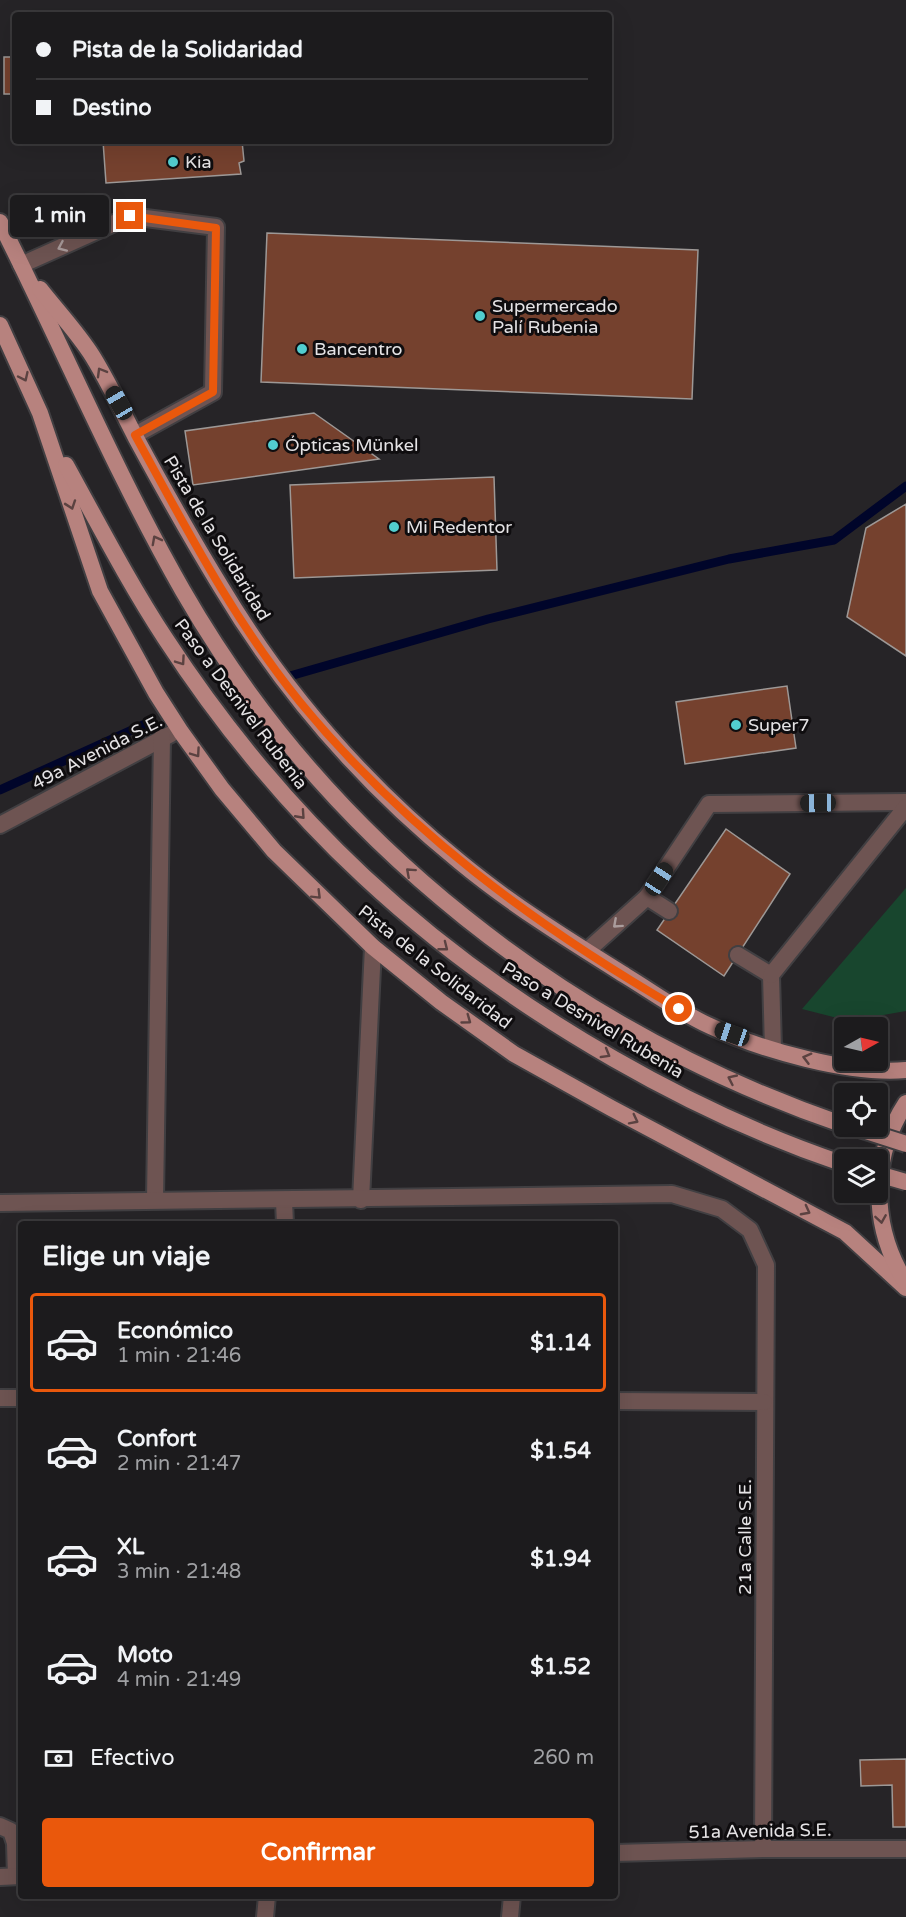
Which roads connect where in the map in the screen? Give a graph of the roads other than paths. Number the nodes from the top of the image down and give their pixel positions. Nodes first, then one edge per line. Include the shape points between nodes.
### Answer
1 (0, 222) edge
2 (21, 265) junction
3 (0, 325) edge
4 (46, 430) junction
5 (135, 435) junction
6 (183, 592) joint
7 (149, 612) joint
8 (181, 732) junction
9 (162, 737) junction
10 (906, 802) edge
11 (906, 807) edge
12 (0, 825) edge
13 (647, 897) junction
14 (669, 911) dead end
15 (373, 947) junction
16 (587, 951) junction
17 (738, 955) dead end
18 (771, 975) junction
19 (773, 1049) junction
20 (906, 1070) edge
21 (906, 1103) edge
22 (834, 1121) edge
23 (884, 1137) edge
24 (906, 1144) edge
25 (834, 1160) edge
26 (888, 1177) edge
27 (906, 1182) edge
28 (155, 1200) junction
29 (361, 1200) junction
30 (284, 1201) junction
31 (0, 1203) edge
32 (285, 1221) edge
33 (906, 1282) edge
34 (906, 1288) edge
35 (0, 1398) edge
36 (18, 1398) edge
37 (618, 1401) edge
38 (764, 1402) junction
39 (0, 1826) edge
40 (763, 1849) junction
41 (906, 1849) edge
42 (618, 1853) edge
43 (12, 1877) edge
44 (267, 1899) edge
45 (512, 1899) edge
46 (266, 1917) edge
47 (510, 1917) edge

1 - 2 main road, Pista de la Solidaridad
5 -> 2 main road, Pista de la Solidaridad via 92,356
5 -> 2 street via 213,392 216,228 130,216
6 -> 2 main road, Pista de la Solidaridad
3 -> 4 main road, Pista de la Solidaridad
4 - 7 main road, Pista de la Solidaridad
4 -> 8 main road, Pista de la Solidaridad via 100,591
5 - 16 main road, Pista de la Solidaridad via 252,636 349,759 462,864
22 -> 6 main road, Paso a Desnivel Rubenia via 780,1100 634,1030 523,961 459,914 376,841 309,770 232,668
7 -> 25 main road, Paso a Desnivel Rubenia via 202,691 300,814 384,897 441,945 537,1013 648,1078 712,1112
8 - 9 street, 49a Avenida S.E.
8 -> 15 main road, Pista de la Solidaridad via 274,851
9 - 12 street, 49a Avenida S.E.
9 - 28 street
10 - 13 street via 709,804
11 - 18 street
13 - 14 street
13 -> 16 street
15 - 29 street
15 -> 34 main road, Pista de la Solidaridad via 514,1054 845,1232
16 - 19 main road, Pista de la Solidaridad via 711,1027
17 - 18 street
18 - 19 street
20 -> 19 main road, Pista de la Solidaridad via 826,1063
21 -> 33 main road via 887,1141 879,1185 883,1231
23 - 24 main road, bridge
26 - 27 main road, bridge
28 - 30 street
28 - 31 street
29 - 30 street
29 - 38 street, 21a Calle S.E. via 672,1194 722,1209 750,1230 766,1265
30 - 32 street
35 - 36 street
37 - 38 street
38 - 40 street, 21a Calle S.E.
39 - 43 street via 11,1831 13,1837
40 - 41 street, 51a Avenida S.E.
40 - 42 street, 51a Avenida S.E.
44 - 46 street
45 - 47 street

